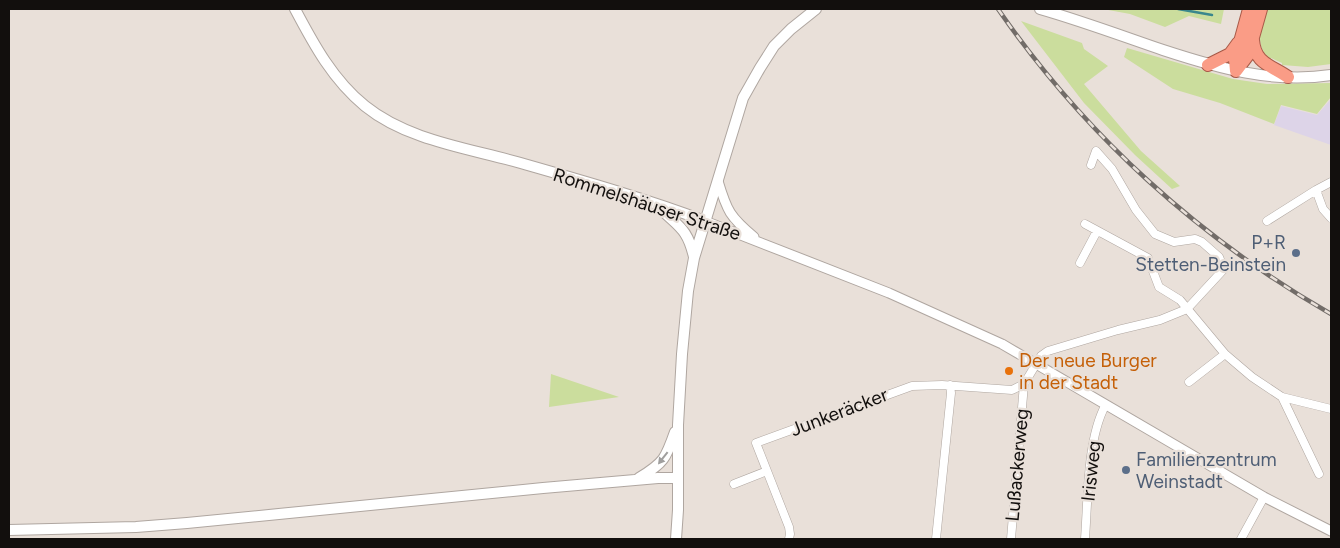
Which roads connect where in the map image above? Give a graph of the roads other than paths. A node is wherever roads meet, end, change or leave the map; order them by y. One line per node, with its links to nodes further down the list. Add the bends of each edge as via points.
1 (295, 9): 16 (main road, Rommelshäuser Straße, via 334,74 366,108 389,122 433,139)
2 (816, 9): 13 (main road, via 774,46 760,68 743,98)
3 (1040, 9): 8 (main road)
4 (1249, 9): 7 (highway)
5 (1261, 9): 6 (highway)
6 (1253, 36): 9 (highway, via 1248,55); 11 (highway, via 1254,50 1264,64)
7 (1240, 39): 8 (highway, via 1230,54); 9 (highway)
8 (1208, 64): 9 (main road)
9 (1236, 71): 11 (main road)
10 (1331, 75): 11 (main road)
11 (1288, 77)
12 (1091, 165): 25 (street, via 1096,151 1112,169 1136,210 1155,234 1174,242 1195,239 1219,257 1224,269)
13 (718, 181): 18 (main road); 22 (street, via 731,215)
14 (1331, 182): 15 (street)
15 (1316, 190): 17 (street, via 1323,209); 19 (street)
16 (657, 205): 18 (main road, Rommelshäuser Straße); 23 (main road, via 682,228)
17 (1331, 218)
18 (705, 221): 22 (street, Rommelshäuser Straße); 23 (main road)
19 (1267, 221)
20 (1085, 224): 21 (street)
21 (1098, 230): 24 (street); 25 (street, via 1148,258 1158,287 1180,300)
22 (762, 244): 27 (street, Rommelshäuser Straße, via 936,313)
23 (694, 258): 34 (main road, via 688,291)
24 (1080, 263)
25 (1187, 309): 26 (street); 27 (street, via 1160,320 1048,351)
26 (1225, 354): 28 (street); 31 (street)
27 (1036, 364): 29 (street, Lußackerweg); 32 (street, Rommelshäuser Straße)
28 (1189, 382)
29 (1024, 384): 30 (street, Junkeräcker, via 1012,390); 46 (street, Lußackerweg)
30 (950, 385): 35 (street, Junkeräcker, via 906,387 756,443); 45 (street)
31 (1282, 397): 33 (street); 36 (street)
32 (1105, 406): 40 (street, Rommelshäuser Straße); 47 (street, Irisweg, via 1094,440)
33 (1331, 409)
34 (678, 425): 37 (main road); 38 (main road, one-way to 38, via 666,456)
35 (767, 471): 39 (street); 44 (street, Junkeräcker, via 789,527)
36 (1319, 474)
37 (678, 478): 38 (main road); 43 (main road)
38 (634, 481): 41 (main road, via 136,527)
39 (734, 484)
40 (1264, 497): 42 (street, Rommelshäuser Straße); 48 (street)
41 (9, 530)
42 (1331, 531)
43 (676, 539)
44 (789, 539)
45 (936, 539)
46 (1011, 539)
47 (1084, 539)
48 (1241, 539)

